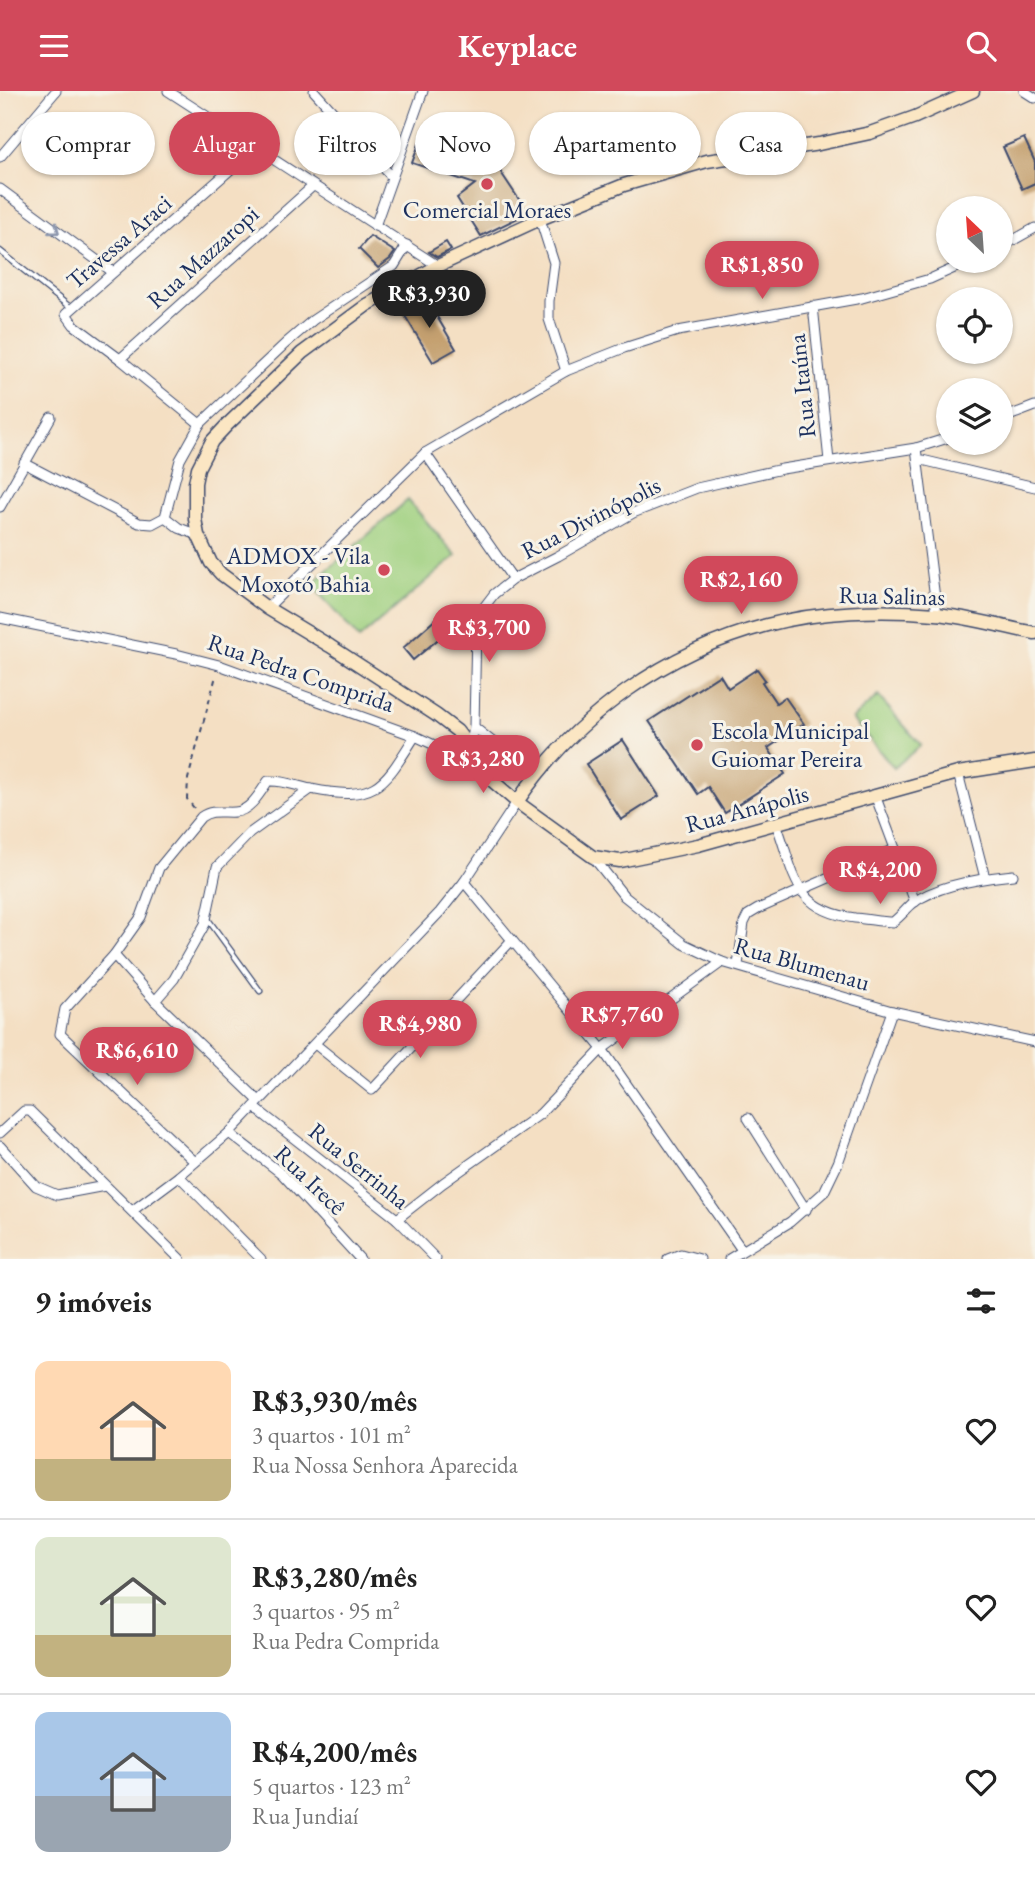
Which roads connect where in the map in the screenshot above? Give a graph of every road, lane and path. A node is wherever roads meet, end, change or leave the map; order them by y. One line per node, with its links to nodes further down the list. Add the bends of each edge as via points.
1 (56, 91): 9 (street)
2 (168, 91): 8 (street)
3 (314, 91): 12 (street)
4 (424, 91): 12 (street)
5 (973, 91): 15 (street, via 870,133 672,170)
6 (1024, 91): 7 (street)
7 (1035, 98)
8 (200, 112)
9 (0, 157)
10 (280, 164): 13 (street)
11 (224, 175): 22 (street, Travessa Araci)
12 (391, 176): 16 (street)
13 (313, 185): 16 (street); 26 (street, Rua Mazzaropi)
14 (0, 189): 22 (street, one-way to 22)
15 (540, 219): 21 (street); 27 (street, via 554,263 549,320)
16 (375, 226): 19 (street)
17 (1035, 228): 18 (street)
18 (1013, 240)
19 (407, 245): 21 (street); 31 (street, via 394,266 313,320)
20 (0, 251): 25 (lane)
21 (438, 266): 42 (street, via 367,305 302,353 212,441 195,483)
22 (113, 272): 25 (street, Travessa Araci)
23 (943, 273): 24 (street, via 862,298)
24 (813, 306): 27 (street, via 678,331); 36 (street, Rua Itaúna)
25 (72, 309): 26 (street, via 66,314 68,319)
26 (120, 359): 31 (street)
27 (566, 371): 34 (street)
28 (1035, 406): 29 (street)
29 (1013, 414)
30 (51, 417): 37 (street)
31 (200, 424): 41 (street, via 180,460)
32 (936, 442): 33 (street, Rua Divinópolis)
33 (916, 448): 35 (street); 36 (street, Rua Divinópolis)
34 (425, 453): 43 (street); 44 (street)
35 (918, 459): 38 (street); 45 (street)
36 (829, 461): 43 (street, Rua Divinópolis, via 696,488 633,513)
37 (24, 463): 39 (street); 41 (street, via 139,523 152,524)
38 (1035, 487)
39 (4, 490): 40 (street)
40 (0, 507)
41 (165, 517): 42 (street)
42 (198, 535): 44 (street, via 221,574)
43 (513, 579): 49 (street, Rua Divinópolis, via 481,611 476,628)
44 (267, 608): 51 (street, via 436,715)
45 (937, 614): 47 (street, Rua Salinas); 55 (street, Rua Salinas, via 823,615 769,624 733,636 630,687 583,726)
46 (0, 618): 48 (street, Rua Pedra Comprida)
47 (1035, 633)
48 (219, 665): 50 (street, Rua Pedra Comprida); 59 (path, via 188,779 187,799)
49 (474, 727): 51 (street, Rua Divinópolis); 55 (street)
50 (415, 736): 53 (street, Rua Pedra Comprida); 56 (street, via 392,773 373,790)
51 (470, 748): 53 (street)
52 (1035, 761): 54 (street, Rua Anápolis)
53 (474, 762): 58 (street, Rua Pedra Comprida)
54 (958, 773): 57 (street, Rua Anápolis); 64 (street)
55 (535, 776): 58 (street, Rua Salinas)
56 (311, 789): 59 (street, via 283,780 268,781 256,800 238,812 208,811); 68 (street, via 250,833 217,867)
57 (875, 795): 60 (street, Rua Anápolis); 61 (street)
58 (517, 802): 62 (street, Rua Pedra Comprida); 65 (street)
59 (201, 817): 70 (street, via 159,868 141,917)
60 (776, 823): 62 (street, Rua Anápolis, via 620,861); 66 (street)
61 (895, 849): 66 (street); 67 (street)
62 (593, 857): 71 (street, Rua Blumenau, via 624,896 684,944)
63 (1013, 875): 64 (street)
64 (985, 878): 67 (street)
65 (464, 882): 69 (street); 77 (street)
66 (801, 891): 67 (street, via 833,915 889,922); 72 (street, via 748,915)
67 (915, 902)
68 (206, 917): 73 (lane); 74 (street, via 174,979)
69 (512, 940): 77 (street, via 372,1090); 78 (street)
70 (114, 955): 74 (street, Rua Serrinha); 84 (street, via 65,1009 60,1034)
71 (722, 961): 72 (street, Rua Blumenau); 78 (street)
72 (738, 965): 75 (street, Rua Blumenau)
73 (260, 991)
74 (155, 1001): 79 (street, Rua Serrinha)
75 (892, 1010): 76 (street, Rua Blumenau); 87 (street, via 838,1163 824,1192)
76 (1035, 1042)
77 (315, 1044): 79 (street)
78 (602, 1049): 89 (street, via 540,1114); 90 (street)
79 (257, 1104): 82 (street); 89 (street, Rua Serrinha)
80 (748, 1118): 87 (street)
81 (0, 1133): 86 (street, via 24,1111 30,1111)
82 (229, 1133): 84 (street); 93 (street, Rua Irecê, via 282,1174)
83 (0, 1146): 86 (street, via 36,1186 57,1195)
84 (195, 1162): 85 (street)
85 (179, 1176): 88 (street); 92 (street)
86 (105, 1186): 88 (street)
87 (806, 1210): 90 (street)
88 (132, 1211): 91 (street)
89 (397, 1219): 94 (street, Rua Serrinha)
90 (742, 1250): 97 (street)
91 (180, 1259)
92 (261, 1259)
93 (360, 1259)
94 (436, 1259)
95 (668, 1259): 96 (street, via 681,1254)
96 (700, 1259)
97 (729, 1259)

